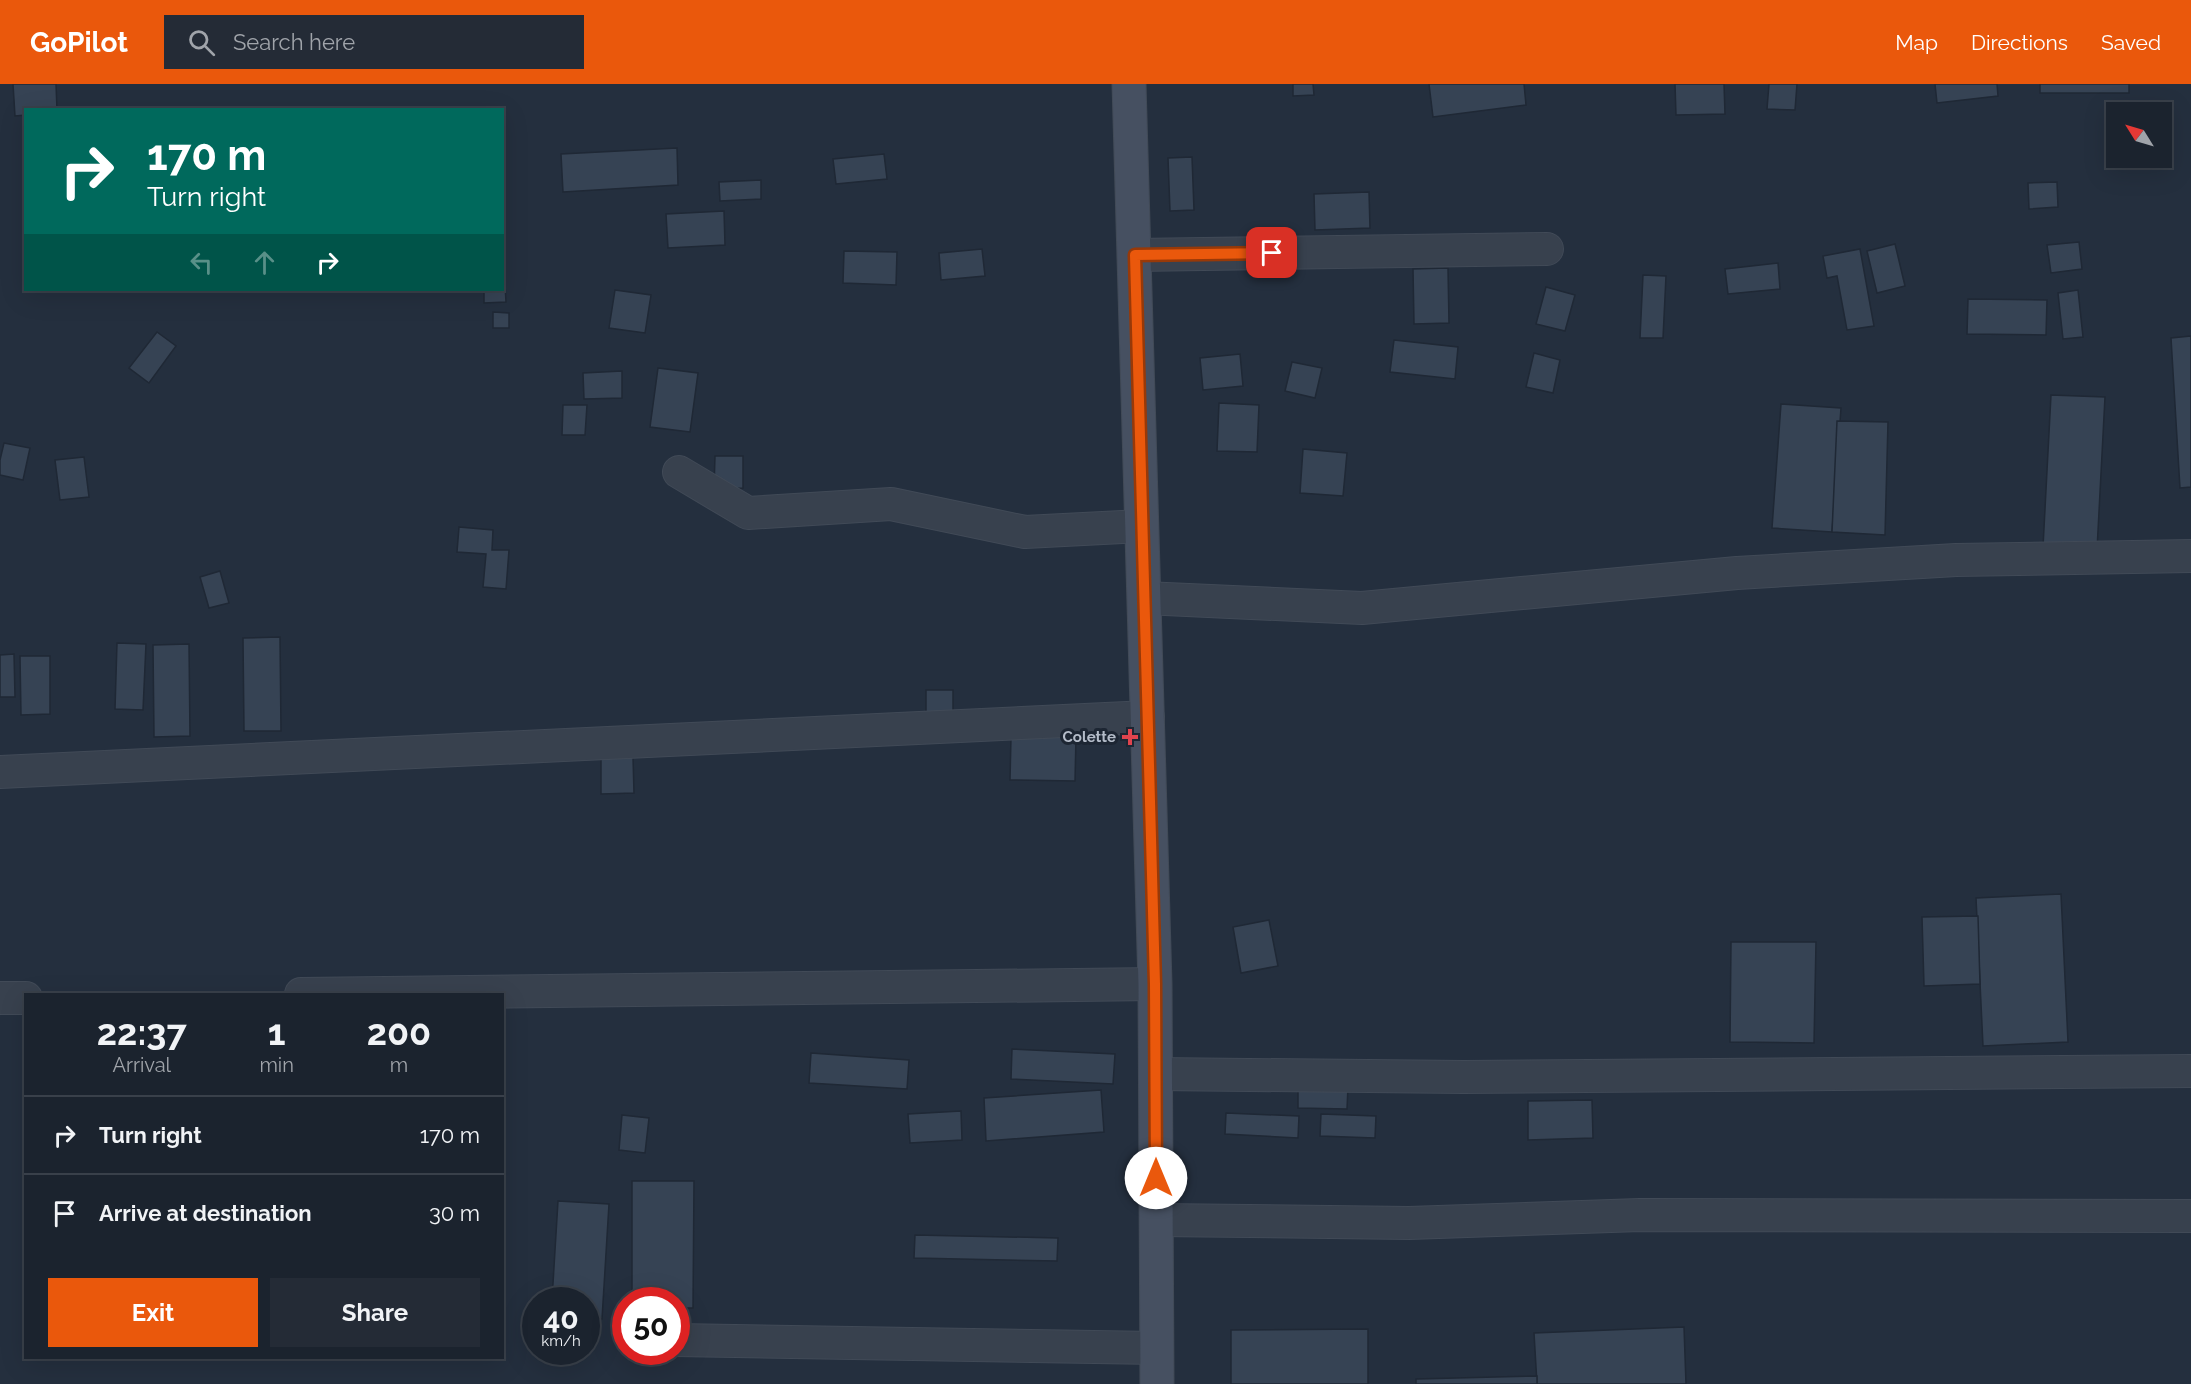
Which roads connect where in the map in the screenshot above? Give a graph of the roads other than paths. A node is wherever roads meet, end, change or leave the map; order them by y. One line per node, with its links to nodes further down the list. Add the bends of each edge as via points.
1 (1129, 84): 3 (main road)
2 (1547, 249): 3 (street)
3 (1135, 255): 5 (main road)
4 (679, 472): 5 (street, via 748,513 891,504 1026,532)
5 (1142, 526): 7 (main road)
6 (2191, 556): 7 (street, via 1956,560 1749,572 1362,608)
7 (1144, 598): 8 (main road)
8 (1148, 717): 9 (street); 10 (main road)
9 (0, 772)
10 (1155, 984): 11 (street); 15 (main road)
11 (386, 993)
12 (0, 998): 13 (street)
13 (24, 998)
14 (2191, 1071): 15 (street, via 1476,1077)
15 (1156, 1074): 17 (main road)
16 (2191, 1216): 17 (street, via 1640,1215 1409,1223)
17 (1157, 1220): 19 (main road)
18 (690, 1340): 19 (street)
19 (1157, 1348): 20 (main road)
20 (1157, 1384)

